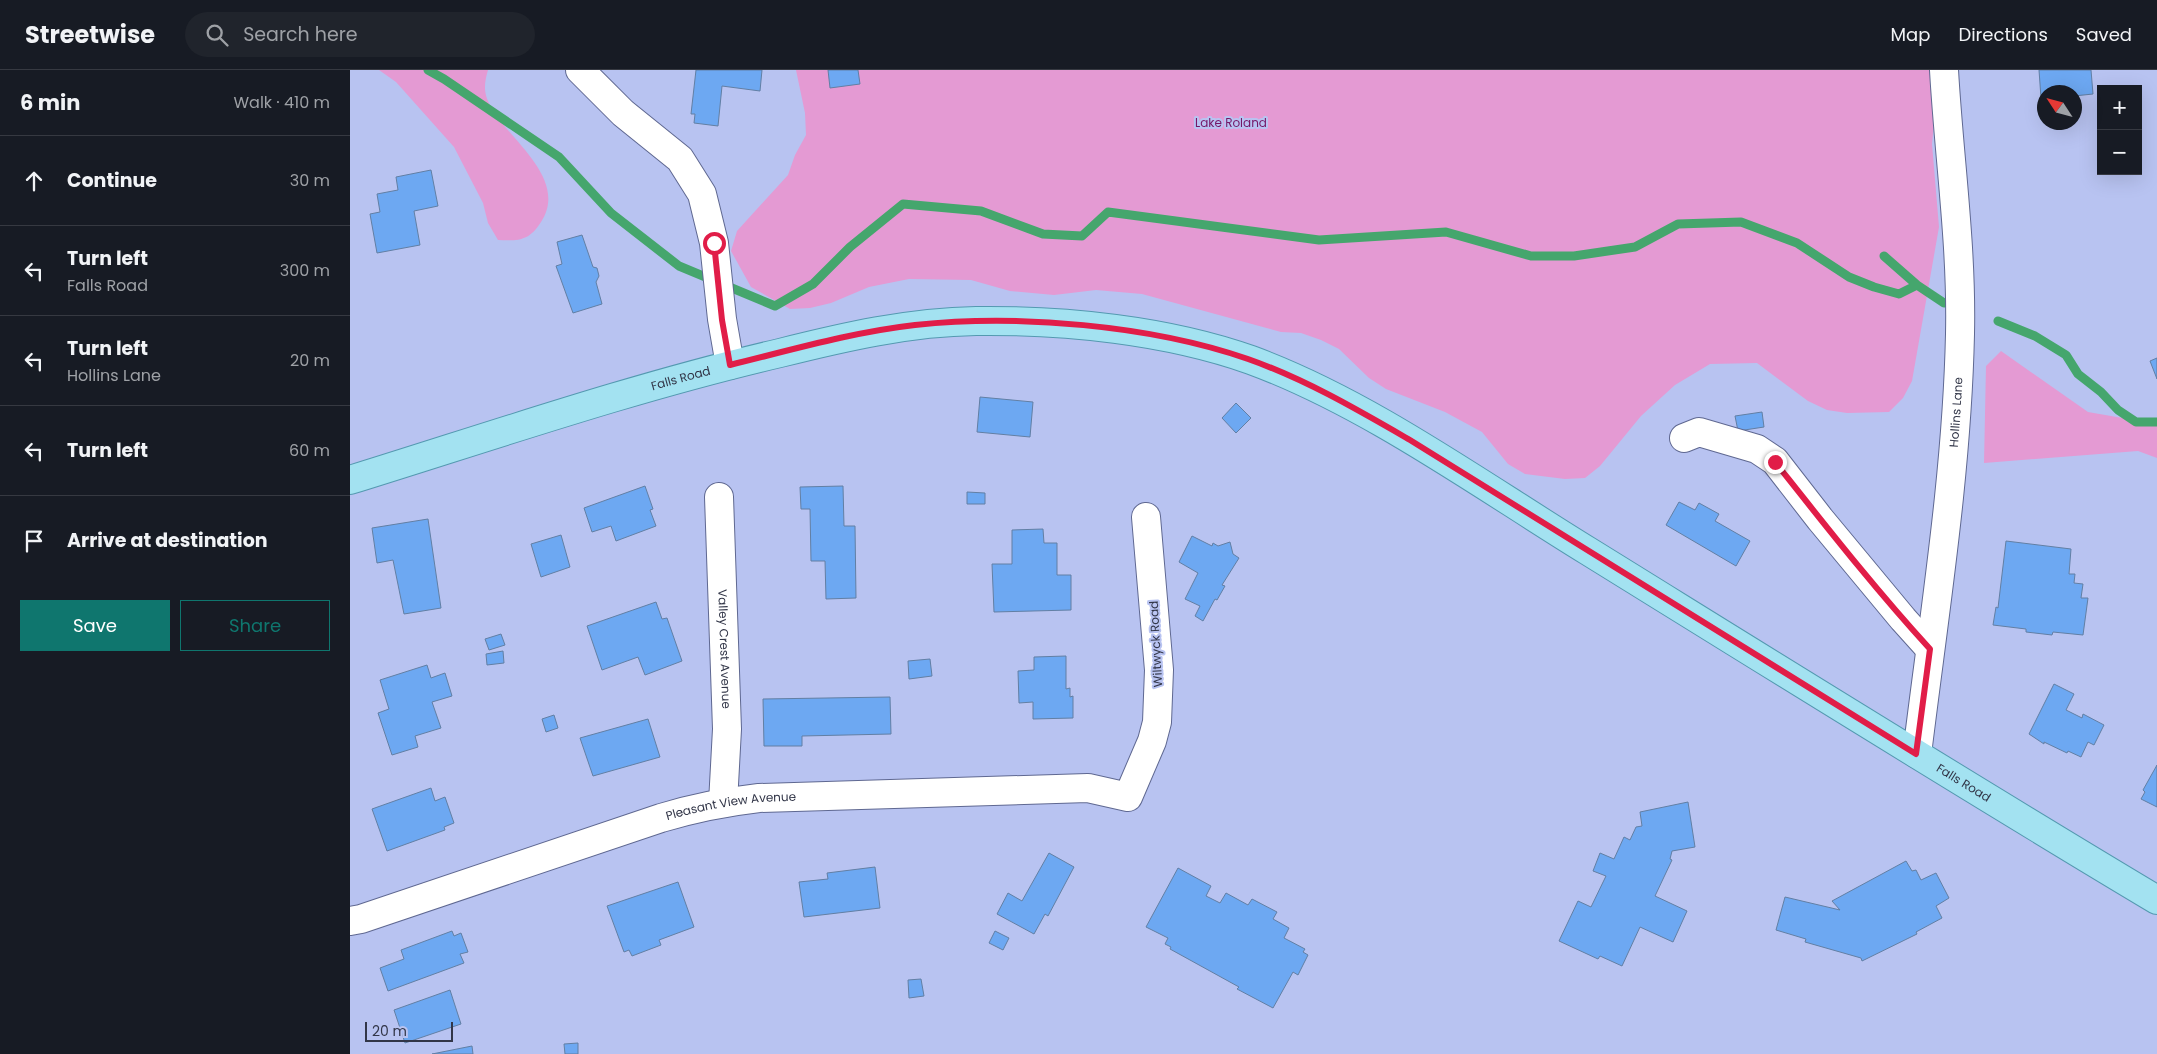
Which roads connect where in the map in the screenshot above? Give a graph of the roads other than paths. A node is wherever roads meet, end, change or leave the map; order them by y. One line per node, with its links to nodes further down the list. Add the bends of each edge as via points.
1 (580, 70): 3 (street, via 623,113 680,159 702,194 714,243)
2 (1944, 70): 8 (street, Hollins Lane, via 1956,209 1960,331 1948,498)
3 (730, 365): 5 (main road, Falls Road); 9 (main road, Falls Road, via 857,334 972,321 1088,326 1192,343 1248,359 1318,390 1410,440)
4 (1684, 438): 8 (street, via 1699,432 1757,449 1775,462)
5 (350, 480)
6 (719, 497): 11 (street, Valley Crest Avenue, via 726,729)
7 (1146, 517): 10 (street, Wiltwyck Road, via 1159,670 1157,722)
8 (1930, 649): 9 (street, Hollins Lane)
9 (1916, 754): 12 (main road, Falls Road)
10 (1128, 796): 11 (street, Pleasant View Avenue, via 1088,788 758,798)
11 (723, 802): 13 (street, Pleasant View Avenue, via 661,818)
12 (2157, 900)
13 (350, 921)

